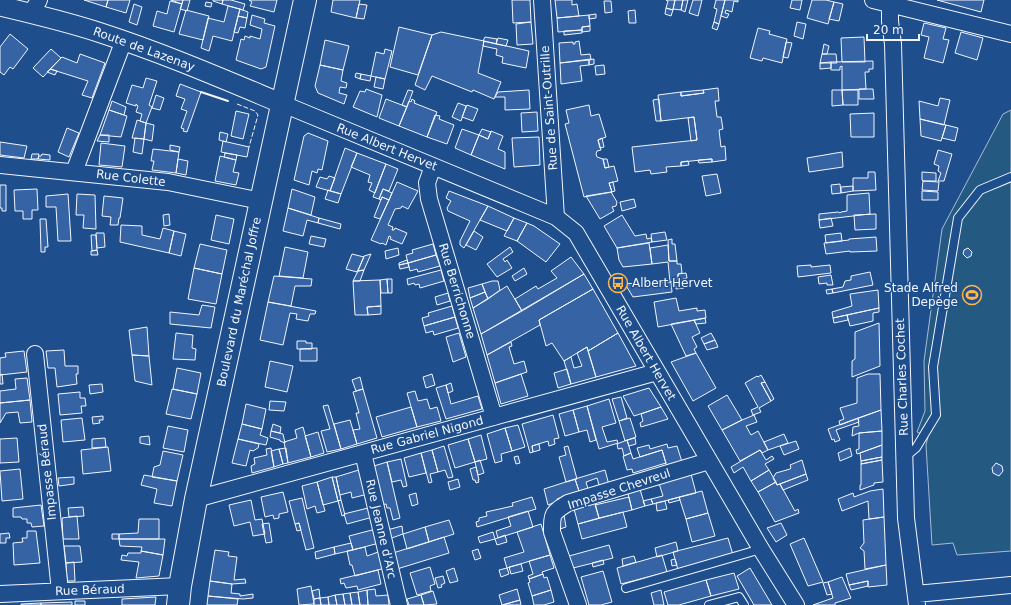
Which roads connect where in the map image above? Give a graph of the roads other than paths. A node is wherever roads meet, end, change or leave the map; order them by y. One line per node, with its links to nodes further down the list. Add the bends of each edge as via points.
1 (305, 0): 9 (main road, Boulevard du Maréchal Joffre)
2 (542, 0): 15 (street, Rue de Saint-Outrille)
3 (873, 0): 4 (street)
4 (890, 4): 7 (street); 20 (street, Rue Charles Cochet)
5 (0, 6): 6 (street, Route de Lazenay)
6 (35, 7): 8 (street, Route de Lazenay)
7 (1011, 34)
8 (124, 40): 9 (street, Route de Lazenay); 12 (street)
9 (283, 104): 11 (street, Rue Albert Hervet); 14 (main road, Boulevard du Maréchal Joffre)
10 (0, 165): 12 (street, Rue Colette)
11 (433, 166): 15 (street, Rue Albert Hervet); 18 (street, Rue Berrichonne, via 427,184 429,198)
12 (74, 172): 14 (street, Rue Colette, via 168,182)
13 (1011, 177): 20 (lane, via 980,190 958,218 934,367 936,415 916,448)
14 (261, 201): 22 (main road, Boulevard du Maréchal Joffre)
15 (556, 216): 17 (street, Rue Albert Hervet, via 576,233)
16 (35, 354): 26 (street, Impasse Béraud)
17 (657, 372): 18 (street, Rue Gabriel Nigond); 21 (street, Rue Albert Hervet)
18 (494, 417): 19 (street, Rue Gabriel Nigond)
19 (363, 453): 22 (street, Rue Gabriel Nigond); 30 (street, Rue Jeanne d'Arc)
20 (905, 457): 29 (street, Rue Charles Cochet, via 906,518)
21 (710, 461): 23 (street, Rue Albert Hervet); 31 (street, Impasse Chevreul, via 568,503 555,511 552,532)
22 (196, 499): 28 (main road, Boulevard du Maréchal Joffre)
23 (762, 549): 25 (lane); 34 (street, Rue Albert Hervet)
24 (1011, 585): 29 (street)
25 (626, 588)
26 (60, 591): 27 (street, Rue Béraud); 28 (street, Rue Béraud)
27 (0, 594)
28 (179, 596)
29 (916, 600)
30 (399, 605)
31 (578, 605)
32 (709, 605): 33 (lane, via 739,597)
33 (744, 605)
34 (796, 605)

